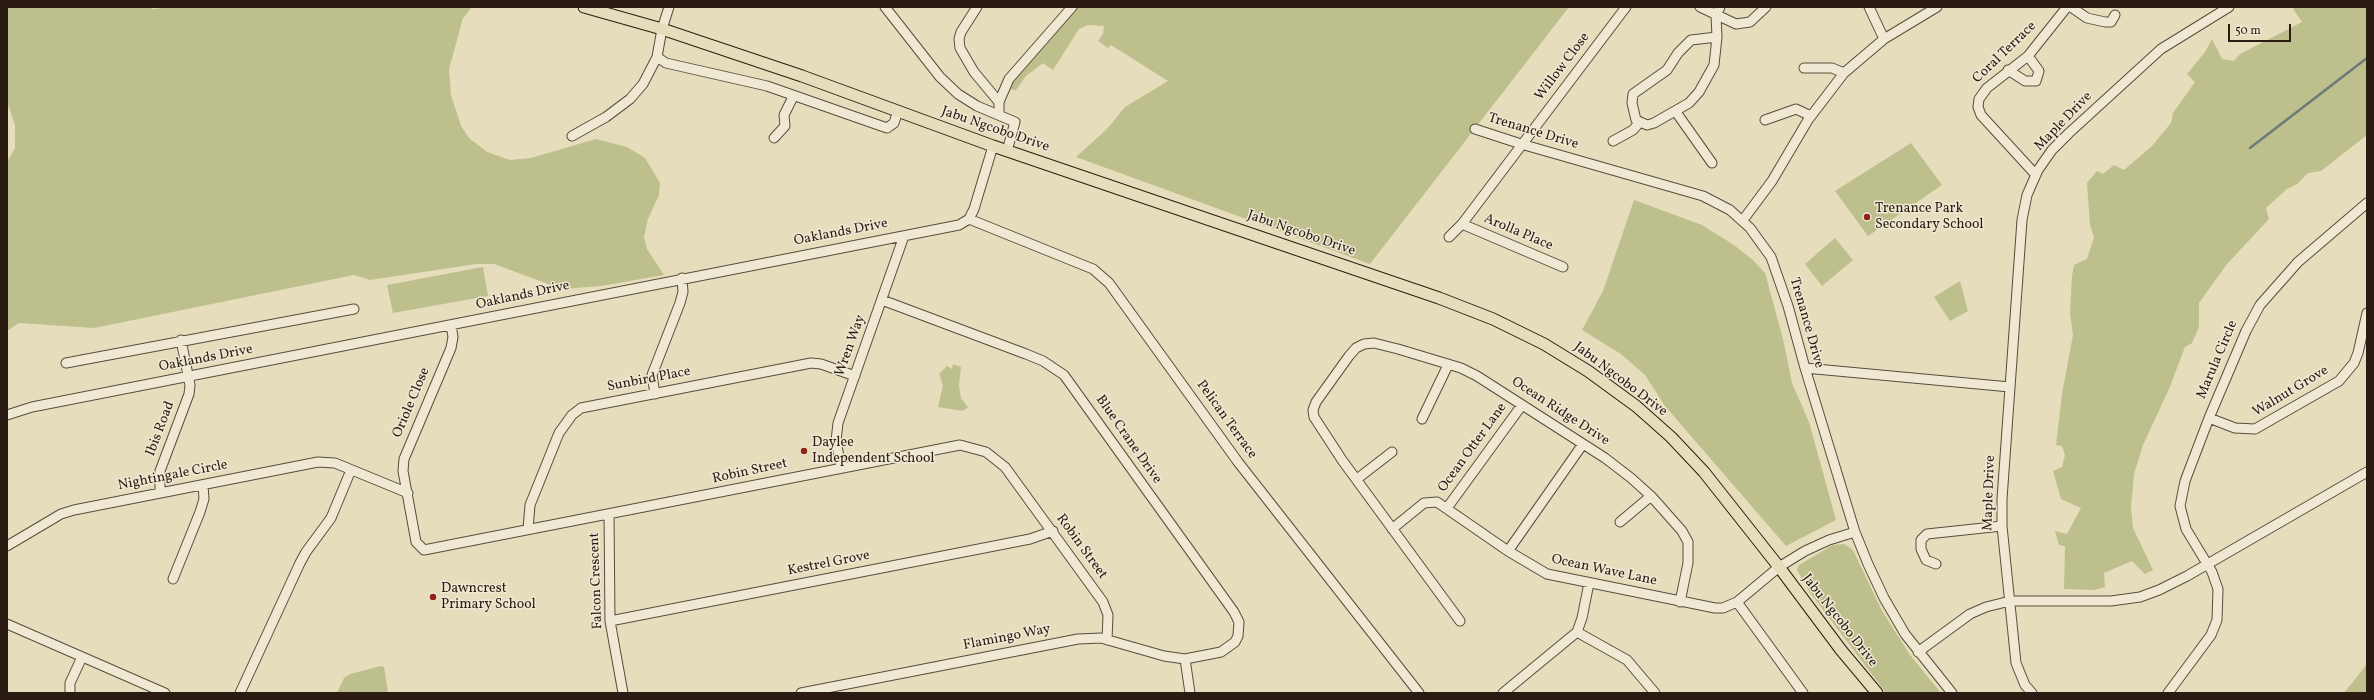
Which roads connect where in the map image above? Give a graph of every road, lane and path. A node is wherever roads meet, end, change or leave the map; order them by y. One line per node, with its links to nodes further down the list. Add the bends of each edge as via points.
1 (584, 7): 17 (main road, Jabu Ngcobo Drive)
2 (669, 7): 17 (street)
3 (885, 7): 29 (street, via 950,87 977,106)
4 (977, 7): 26 (street, via 961,32 960,48 974,72)
5 (1072, 7): 26 (street, via 1009,79)
6 (1626, 7): 37 (street, Willow Close)
7 (1700, 7): 15 (street)
8 (1766, 7): 15 (street, via 1750,22 1736,24)
9 (1869, 7): 19 (street)
10 (1937, 7): 19 (street)
11 (2068, 7): 20 (street, Coral Terrace)
12 (2071, 7): 16 (street, via 2087,18 2105,22 2112,22)
13 (2229, 7): 14 (street, Maple Drive)
14 (2219, 9): 41 (street, Maple Drive, via 2161,49 2052,150)
15 (1718, 11): 18 (street)
16 (2115, 15)
17 (662, 29): 21 (street); 27 (main road, Jabu Ngcobo Drive)
18 (1717, 37): 28 (street, via 1714,65 1708,80 1689,103); 32 (street, via 1692,40 1678,53 1667,70 1633,94 1632,103)
19 (1884, 39): 24 (street)
20 (2028, 56): 23 (street, Coral Terrace); 23 (street, via 2039,71 2036,81 2025,81)
21 (657, 57): 25 (street, via 666,63 767,86); 34 (street, via 649,76 630,99 606,117)
22 (1804, 68): 24 (street, via 1832,68)
23 (2008, 70): 41 (street, Coral Terrace, via 1987,88 1979,99 1978,107 1987,122)
24 (1844, 73): 30 (street)
25 (793, 97): 27 (street, via 887,128 894,123); 35 (street, via 785,109 785,126)
26 (999, 102): 29 (street)
27 (898, 111): 38 (main road, Jabu Ngcobo Drive)
28 (1676, 112): 32 (street, via 1647,125); 40 (street)
29 (999, 114): 39 (street, via 1015,122)
30 (1811, 116): 31 (street, via 1796,109); 44 (street, via 1772,181)
31 (1765, 120)
32 (1639, 123): 36 (street, via 1633,130)
33 (1475, 129): 37 (street, Trenance Drive)
34 (572, 136)
35 (774, 138)
36 (1613, 141)
37 (1521, 144): 44 (street, Trenance Drive, via 1703,196); 45 (street, Arolla Place)
38 (994, 146): 39 (main road, Jabu Ngcobo Drive); 43 (street)
39 (1007, 151): 88 (main road, Jabu Ngcobo Drive, via 1440,298 1493,319 1544,344 1588,371 1636,406 1671,437 1704,472)
40 (1712, 164)
41 (2036, 175): 60 (street, Maple Drive, via 2027,195 2022,220)
42 (2367, 203): 64 (street, Marula Circle, via 2298,262 2260,305 2246,330)
43 (969, 219): 46 (street, Oaklands Drive, via 959,225); 108 (street, Pelican Terrace, via 1093,269 1109,283 1238,462)
44 (1743, 220): 57 (street, Trenance Drive, via 1771,257)
45 (1462, 224): 47 (street, Arolla Place); 48 (street, Arolla Place)
46 (904, 236): 49 (street, Oaklands Drive); 50 (street, Wren Way)
47 (1449, 238)
48 (1563, 267)
49 (682, 278): 53 (street, Oaklands Drive); 61 (street, via 683,292 680,304 652,375)
50 (882, 300): 58 (street, Wren Way); 101 (street, Blue Crane Drive, via 1043,361 1070,382 1236,616 1238,636 1228,647 1210,655)
51 (354, 309): 54 (street)
52 (2367, 313): 64 (street, Walnut Grove, via 2354,363 2339,381 2255,429 2235,428)
53 (451, 325): 59 (street, Oaklands Drive); 74 (street, Oriole Close, via 453,337 450,348 404,459 403,471)
54 (181, 340): 55 (street); 59 (street, Ibis Road)
55 (66, 363)
56 (1448, 365): 62 (street, Ocean Ridge Drive, via 1477,376); 65 (street); 71 (street, Ocean Ridge Drive, via 1374,343 1356,348 1349,356 1313,410 1319,428)
57 (1805, 368): 60 (street); 83 (street, Trenance Drive)
58 (855, 376): 61 (street, Sunbird Place, via 826,365 811,363); 68 (street, Wren Way, via 836,433)
59 (188, 377): 63 (street, Oaklands Drive, via 32,407); 73 (street, Ibis Road, via 189,394 160,471)
60 (2010, 387): 79 (street, Maple Drive)
61 (656, 394): 80 (street, Sunbird Place, via 591,405 581,408 572,415 559,433 532,499)
62 (1522, 405): 66 (street, Ocean Ridge Drive); 76 (street, Ocean Otter Lane)
63 (7, 415)
64 (2209, 418): 87 (street, Marula Circle, via 2184,481 2180,506 2186,529)
65 (1422, 419)
66 (1583, 444): 75 (street, Ocean Ridge Drive, via 1616,466); 85 (street)
67 (1392, 452): 71 (street)
68 (841, 467): 77 (street, Robin Street); 82 (street, Robin Street, via 945,447 960,445 975,448 996,457)
69 (351, 470): 72 (street, Nightingale Circle, via 335,463 318,462); 74 (street, Nightingale Circle); 104 (street, via 331,518 303,558)
70 (2367, 472): 87 (street)
71 (1357, 479): 81 (street, Ocean Ridge Drive)
72 (203, 485): 73 (street, Nightingale Circle); 89 (street, via 204,499 200,512)
73 (160, 492): 84 (street, Nightingale Circle, via 61,514)
74 (408, 493): 80 (street, Robin Street, via 416,542 419,548 424,550)
75 (1651, 496): 78 (street); 92 (street, Ocean Ridge Drive, via 1682,531 1690,548)
76 (1447, 508): 81 (street, Ocean Wave Lane, via 1437,502 1424,503); 85 (street, Ocean Wave Lane)
77 (609, 514): 80 (street, Robin Street); 94 (street, Falcon Crescent)
78 (1620, 522)
79 (2002, 526): 86 (street, via 1927,534 1921,540 1921,550 1926,560); 91 (street, Maple Drive)
80 (528, 529)
81 (1392, 529): 95 (street, Ocean Ridge Drive)
82 (1053, 532): 94 (street, Kestrel Grove, via 1030,539); 98 (street, Robin Street, via 1106,608)
83 (1855, 532): 88 (street, Ocean Wave Lane, via 1829,540); 99 (street, Trenance Drive, via 1884,598)
84 (7, 546)
85 (1508, 551): 90 (street, Ocean Wave Lane, via 1543,573)
86 (1936, 564)
87 (2208, 565): 91 (street, via 2140,597 2111,601); 115 (street, Marula Circle, via 2218,589 2217,620 2211,635)
88 (1779, 567): 93 (street, Ocean Wave Lane); 112 (main road, Jabu Ngcobo Drive, via 1841,650)
89 (173, 580)
90 (1589, 584): 92 (street, Ocean Wave Lane); 97 (street)
91 (2010, 601): 99 (street, via 1970,614); 114 (street, Maple Drive, via 2016,663 2025,685)
92 (1680, 602): 93 (street, Ocean Wave Lane, via 1723,608)
93 (1737, 602): 111 (street)
94 (610, 621): 105 (street, Falcon Crescent)
95 (1460, 621)
96 (7, 624): 100 (street)
97 (1577, 632): 109 (street); 110 (street, via 1627,660)
98 (1107, 640): 101 (street, Flamingo Way); 106 (street, Flamingo Way, via 1092,638 1061,641)
99 (1918, 652): 113 (street, Trenance Drive)
100 (82, 658): 102 (street, via 70,683); 103 (street)
101 (1184, 659): 107 (street)
102 (70, 693)
103 (165, 693)
104 (240, 693)
105 (623, 693)
106 (801, 693)
107 (1190, 693)
108 (1418, 693)
109 (1503, 693)
110 (1655, 693)
111 (1804, 693)
112 (1877, 693)
113 (1952, 693)
114 (2032, 693)
115 (2168, 693)

